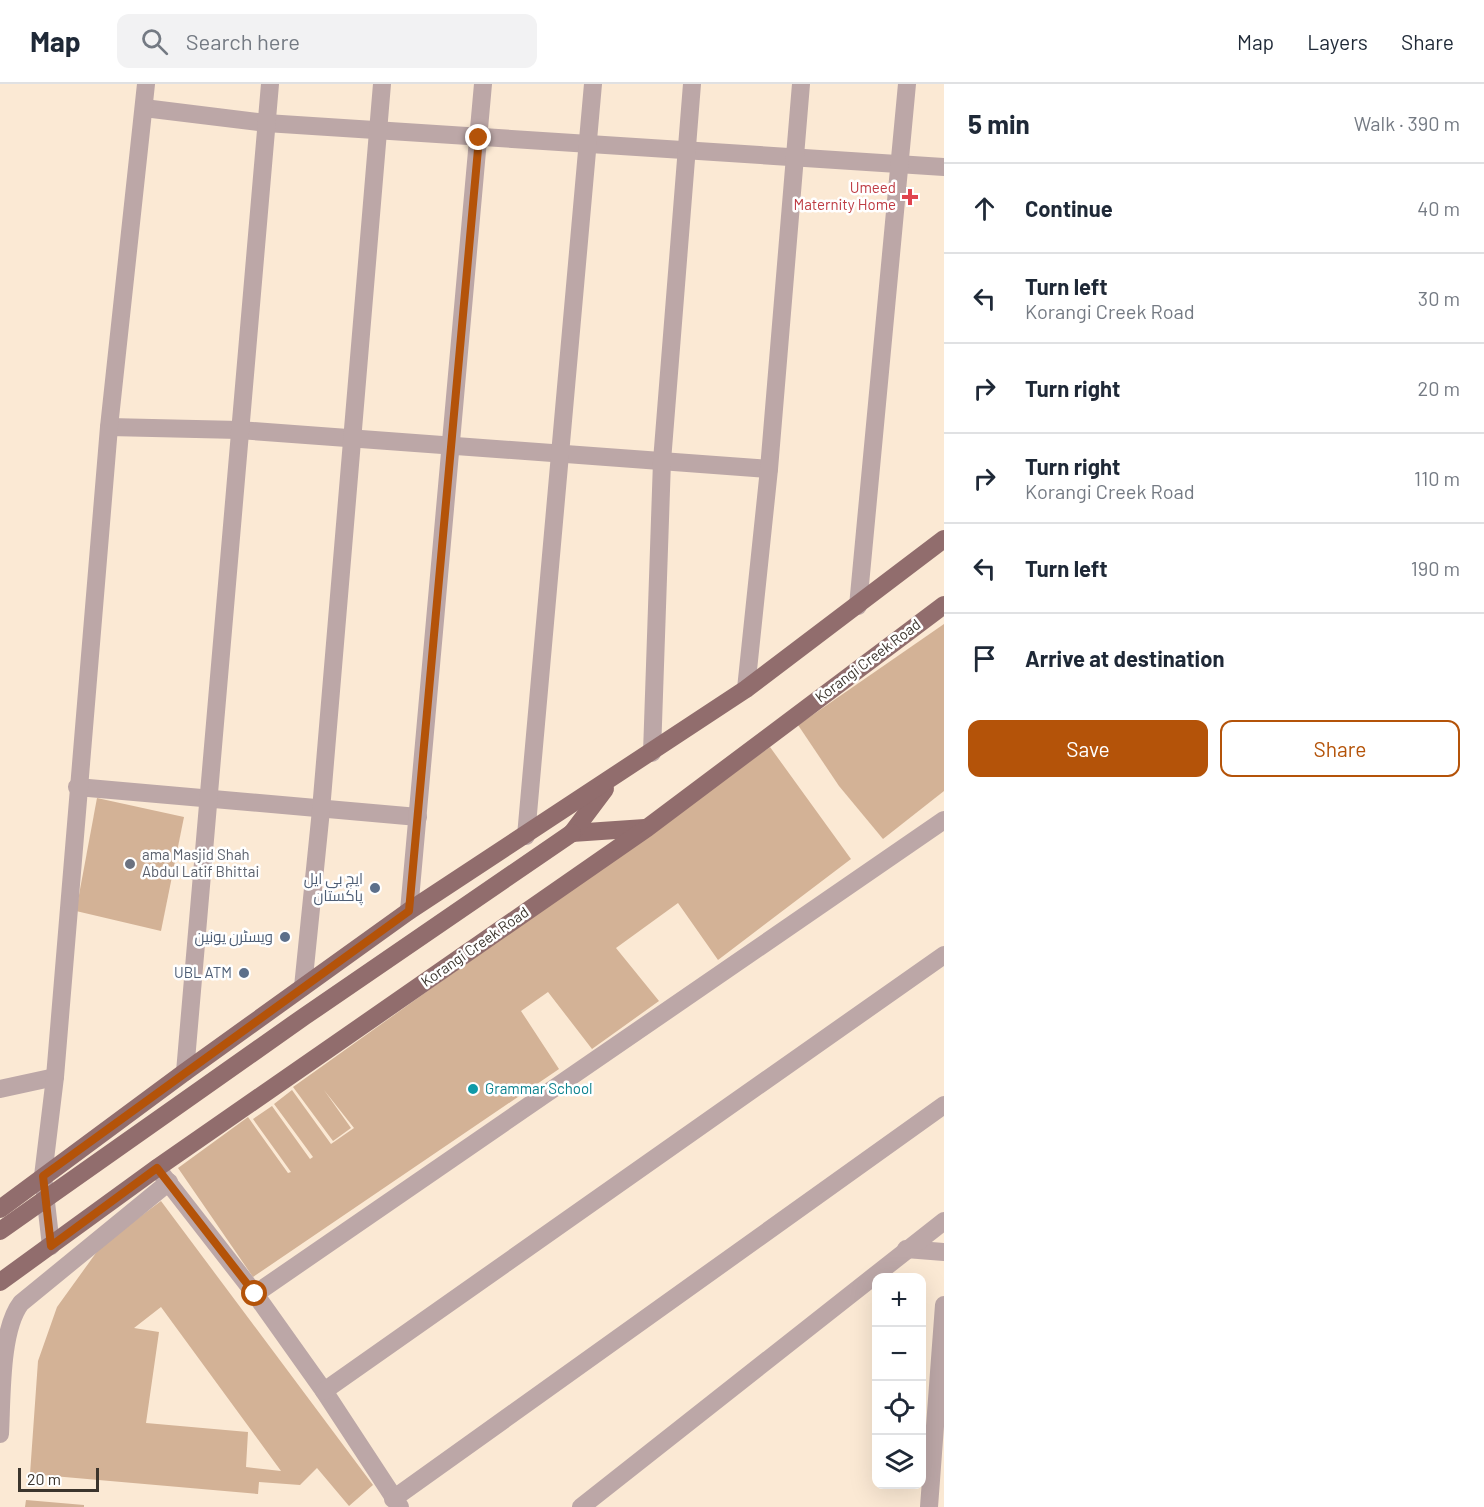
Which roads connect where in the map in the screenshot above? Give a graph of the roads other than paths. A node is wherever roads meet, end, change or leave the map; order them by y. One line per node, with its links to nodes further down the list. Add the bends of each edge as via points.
1 (146, 84): 9 (street)
2 (270, 84): 10 (street)
3 (382, 84): 11 (street)
4 (483, 84): 12 (street)
5 (593, 84): 13 (street)
6 (692, 84): 14 (street)
7 (801, 84): 15 (street)
8 (907, 84): 16 (street)
9 (144, 108): 10 (street); 18 (street)
10 (266, 123): 11 (street); 19 (street)
11 (378, 130): 12 (street); 20 (street)
12 (479, 138): 13 (street); 21 (street)
13 (589, 145): 14 (street); 22 (street)
14 (687, 152): 15 (street); 23 (street)
15 (796, 159): 16 (street); 24 (street)
16 (900, 165): 17 (street); 27 (street)
17 (944, 167)
18 (109, 427): 19 (street); 31 (street)
19 (239, 430): 20 (street); 32 (street)
20 (353, 438): 21 (street); 33 (street)
21 (451, 446): 22 (street); 34 (street)
22 (561, 453): 23 (street); 38 (street)
23 (662, 461): 24 (street); 29 (street)
24 (769, 469): 28 (street)
25 (944, 539): 27 (main road)
26 (944, 605): 36 (main road, Korangi Creek Road)
27 (858, 606): 28 (main road)
28 (746, 689): 29 (main road)
29 (652, 753): 30 (main road)
30 (614, 777): 37 (main road); 38 (main road)
31 (77, 787): 32 (street); 43 (street)
32 (207, 800): 33 (street); 42 (street)
33 (321, 810): 34 (street); 41 (street)
34 (418, 817): 39 (street)
35 (944, 820): 55 (street)
36 (647, 828): 37 (main road); 46 (main road, Korangi Creek Road)
37 (572, 833): 50 (main road, bridge)
38 (526, 836): 39 (main road)
39 (409, 911): 41 (main road)
40 (944, 955): 57 (street)
41 (303, 987): 42 (main road)
42 (185, 1072): 47 (main road)
43 (55, 1077): 44 (street); 47 (street)
44 (0, 1089)
45 (944, 1105): 60 (street)
46 (163, 1175): 51 (main road, Korangi Creek Road); 55 (street); 58 (street, via 12,1313 7,1331)
47 (43, 1176): 48 (main road); 51 (street)
48 (0, 1209)
49 (944, 1221): 52 (street)
50 (0, 1231)
51 (51, 1246): 54 (main road, Korangi Creek Road)
52 (906, 1249): 53 (street); 61 (street)
53 (944, 1252)
54 (0, 1282)
55 (255, 1294): 57 (street)
56 (944, 1305): 59 (street)
57 (324, 1391): 60 (street)
58 (0, 1434)
59 (939, 1442): 62 (street)
60 (396, 1503)
61 (581, 1507)
62 (928, 1507)

